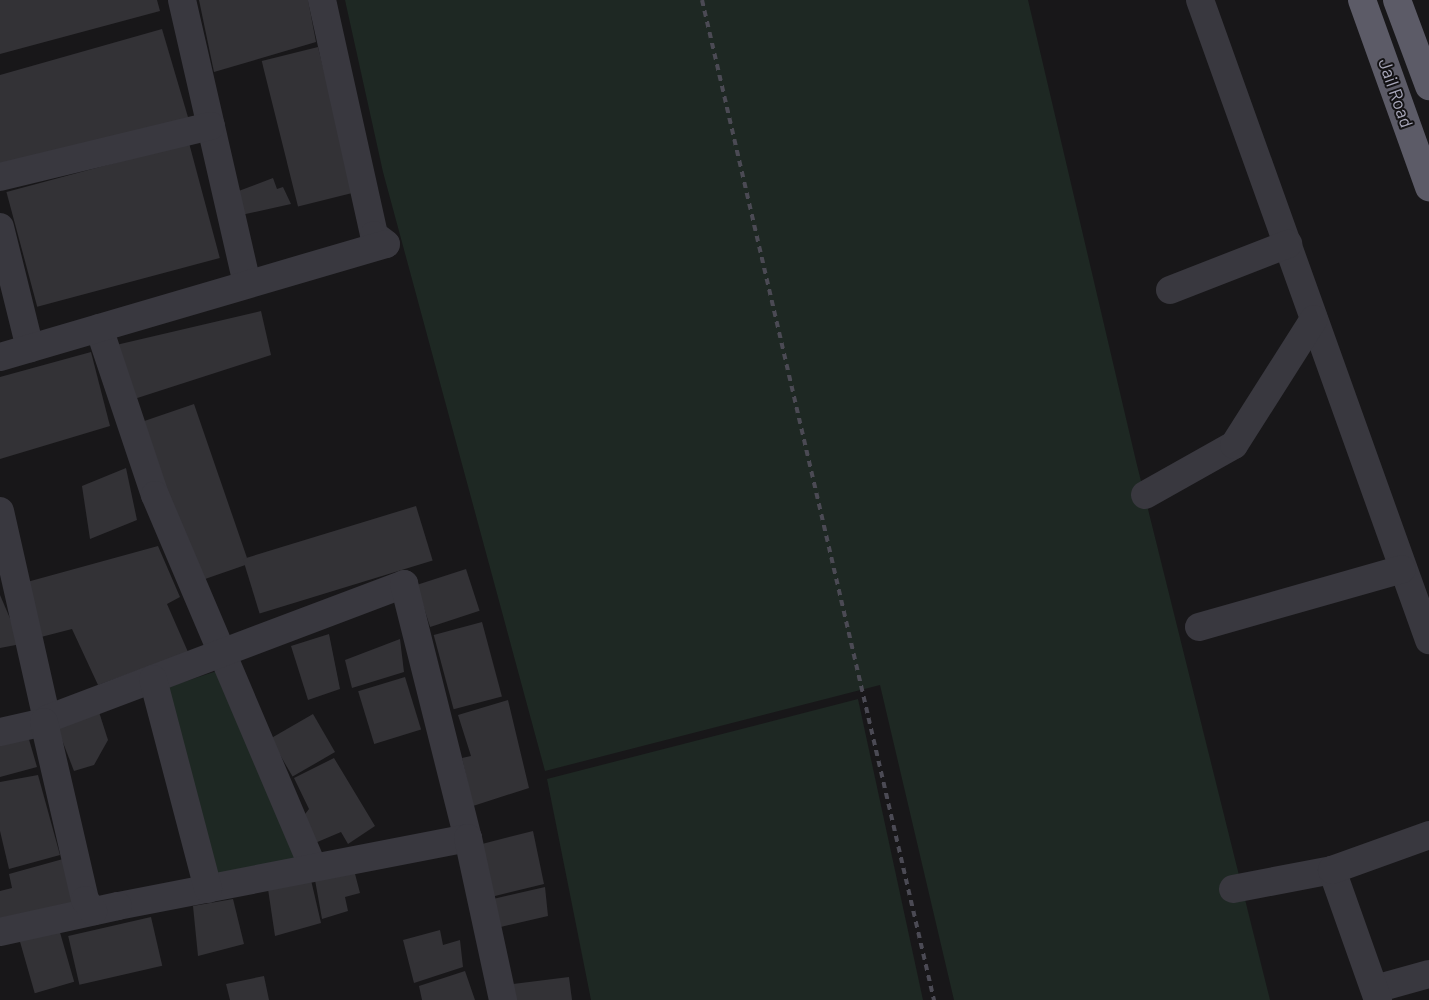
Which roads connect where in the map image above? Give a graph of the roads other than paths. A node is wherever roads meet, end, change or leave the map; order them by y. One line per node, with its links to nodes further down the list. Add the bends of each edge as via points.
1 (182, 0): 7 (street)
2 (322, 0): 12 (street, via 374,235 386,244)
3 (1200, 0): 11 (street)
4 (1362, 0): 9 (highway, Jail Road)
5 (1397, 0): 6 (highway, Jail Road)
6 (1429, 86)
7 (211, 126): 8 (street); 12 (street)
8 (0, 178)
9 (1429, 187)
10 (0, 227): 16 (street)
11 (1288, 244): 13 (street); 14 (street)
12 (247, 284): 15 (street)
13 (1170, 290)
14 (1314, 319): 18 (street, via 1234,445); 20 (street)
15 (100, 328): 16 (street); 24 (street, via 155,495)
16 (30, 348): 17 (street)
17 (0, 357)
18 (1145, 495)
19 (0, 511): 25 (street, via 47,719)
20 (1402, 569): 21 (street); 22 (street)
21 (1421, 596): 23 (street)
22 (1199, 627)
23 (1429, 640)
24 (223, 654): 25 (street); 28 (street, via 404,584); 29 (street)
25 (152, 679): 31 (street)
26 (0, 732): 33 (street, via 44,722 85,900)
27 (1429, 835): 30 (street)
28 (468, 838): 29 (street); 37 (street)
29 (313, 867): 31 (street)
30 (1332, 870): 32 (street); 36 (street)
31 (208, 889): 33 (street)
32 (1233, 889)
33 (93, 911): 34 (street)
34 (0, 932)
35 (1429, 974): 36 (street)
36 (1376, 995)
37 (503, 1000)

